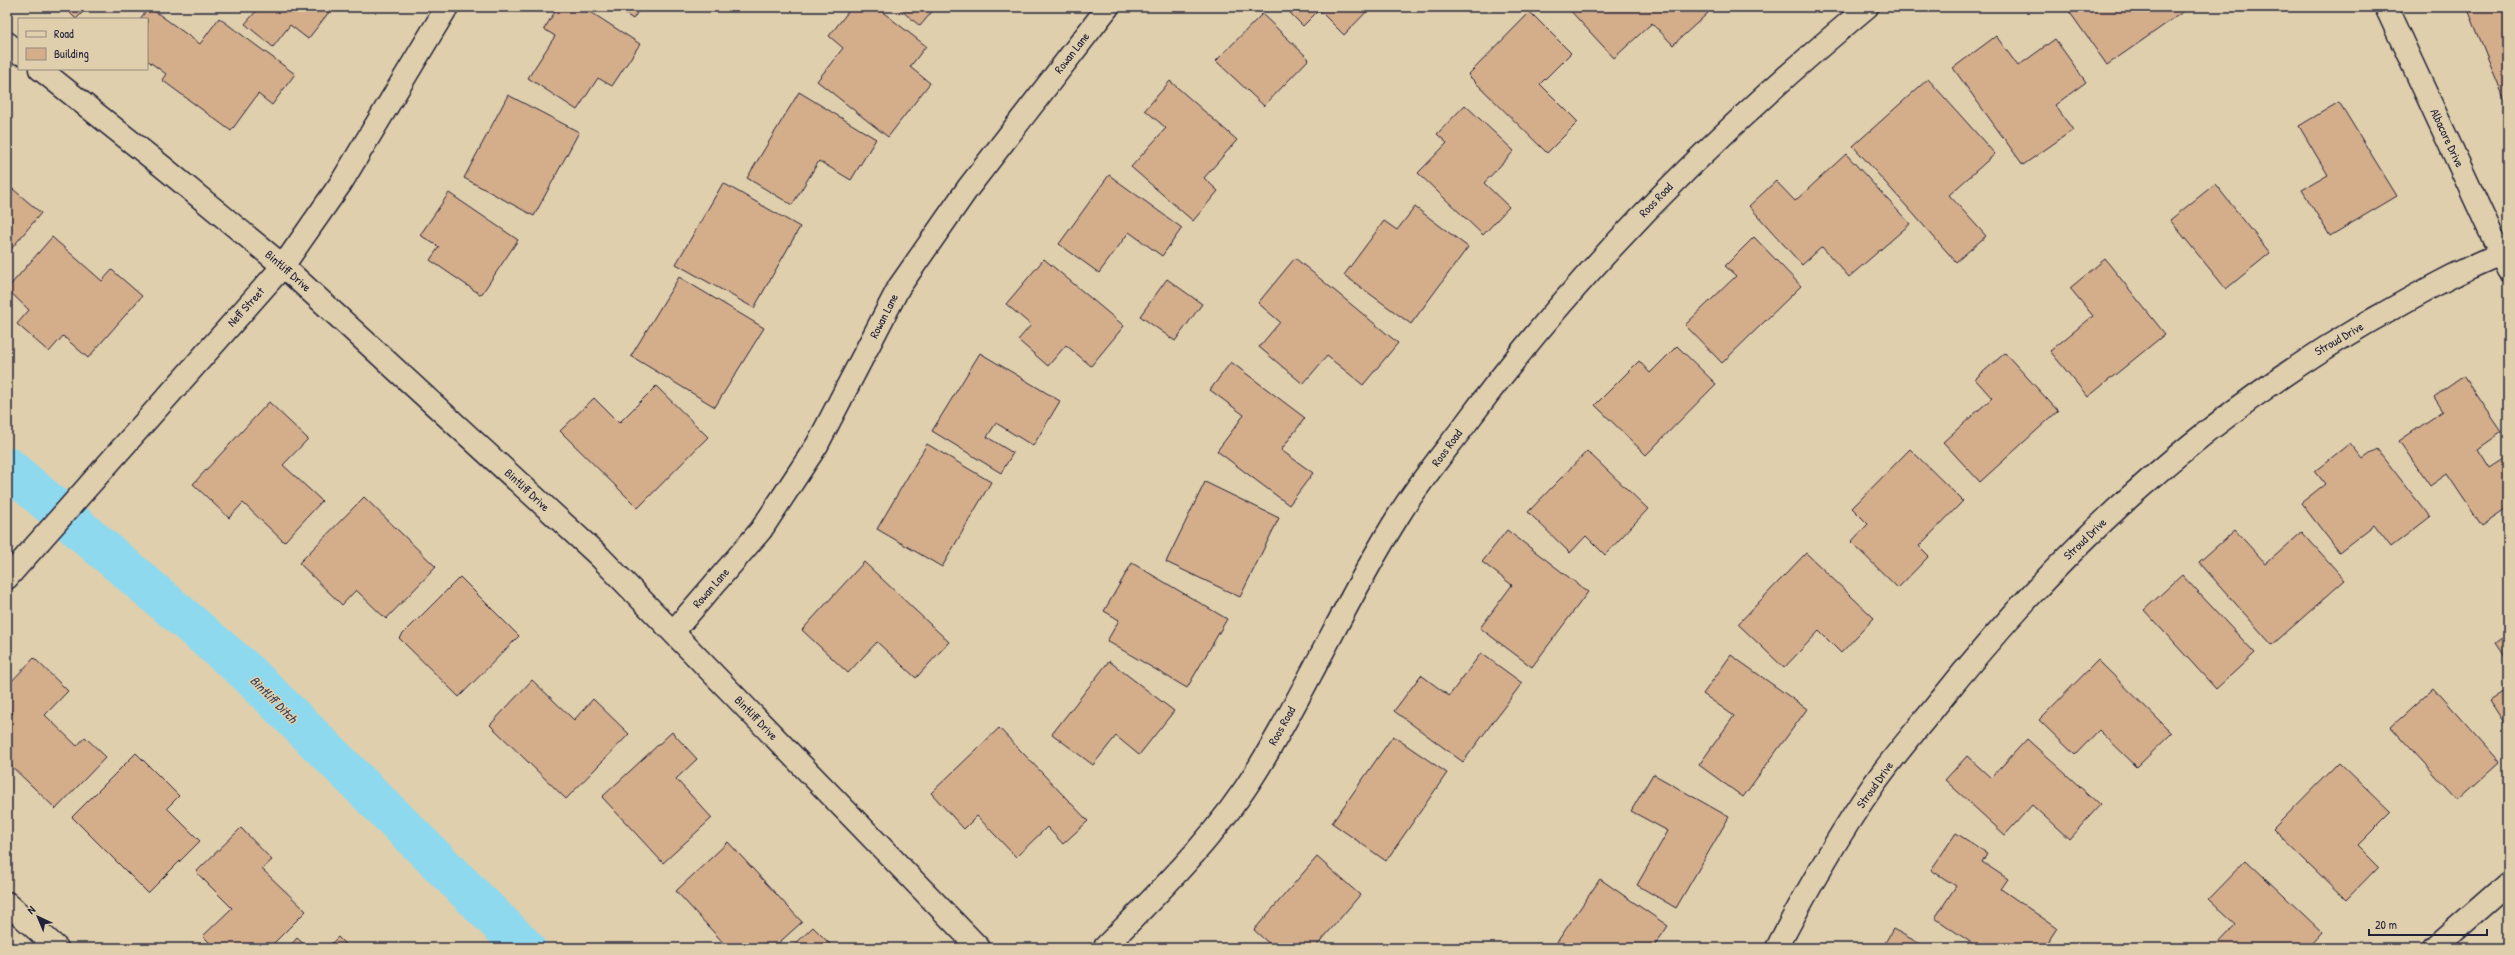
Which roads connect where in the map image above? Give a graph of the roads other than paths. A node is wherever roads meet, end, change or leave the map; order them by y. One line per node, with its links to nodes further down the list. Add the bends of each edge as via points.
1 (447, 7): 9 (street, Neff Street, via 341,183)
2 (1108, 7): 11 (street, Rowan Lane, via 968,188 899,287 817,445 761,530)
3 (1867, 7): 16 (street, Roos Road, via 1786,74 1681,175 1601,256 1503,372 1399,513 1258,769 1197,853)
4 (2386, 7): 8 (street, Albacore Drive)
5 (7, 43): 6 (street)
6 (18, 52)
7 (41, 70): 9 (street, Bintliff Drive)
8 (2506, 258): 17 (street, Stroud Drive, via 2401,303 2310,356 2230,413 2137,488 2050,573 1976,656 1874,783 1809,888)
9 (283, 266): 10 (street, Neff Street); 11 (street, Bintliff Drive, via 599,556)
10 (7, 578)
11 (673, 632): 15 (street, Bintliff Drive)
12 (2508, 883): 18 (street)
13 (7, 903): 14 (street)
14 (57, 948)
15 (979, 948)
16 (1104, 948)
17 (1777, 948)
18 (2434, 948)

